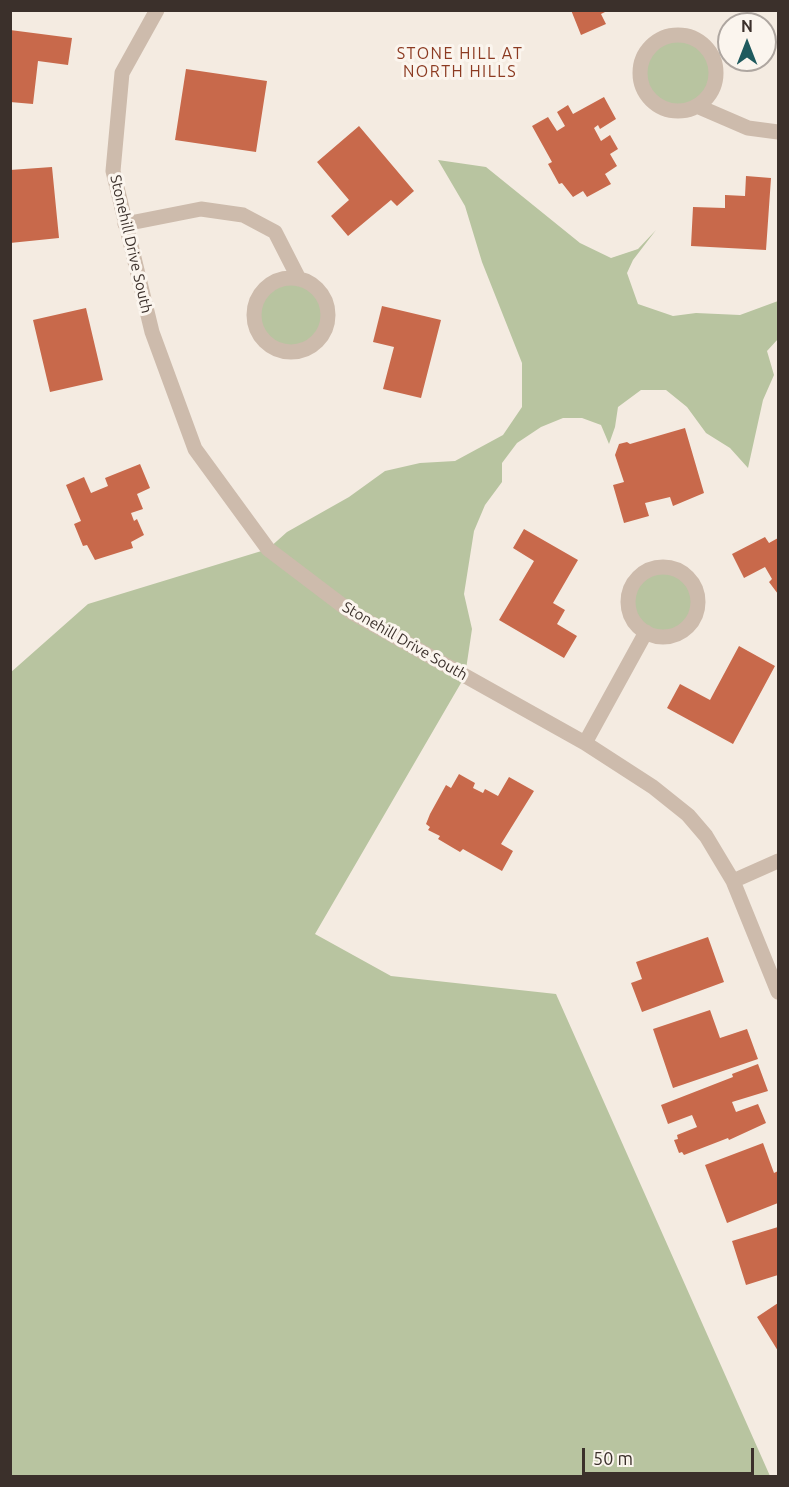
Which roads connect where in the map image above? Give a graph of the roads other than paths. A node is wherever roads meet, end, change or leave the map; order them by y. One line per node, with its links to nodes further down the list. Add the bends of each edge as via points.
1 (157, 10): 4 (street, Stonehill Drive South, via 122,73 112,171)
2 (698, 106): 2 (street, via 673,111 661,108 647,95 640,66 653,44 676,35 700,42 708,51 714,62 713,87); 3 (street, via 748,128)
3 (778, 132)
4 (125, 224): 5 (street, via 201,209 243,214 275,232); 7 (street, Stonehill Drive South, via 152,332 195,449 268,549 351,612)
5 (299, 279): 5 (street, via 321,292 329,316 319,340 309,348 284,352 263,339 254,318 255,306 267,287 288,278)
6 (646, 632): 6 (street, via 656,636 677,634 693,620 698,609 695,588 680,571 657,567 636,579 630,590 630,614); 7 (street)
7 (585, 743): 9 (street, Stonehill Drive South, via 681,808 706,836)
8 (778, 861): 9 (street)
9 (733, 881): 10 (street, Stonehill Drive South)
10 (778, 992)

